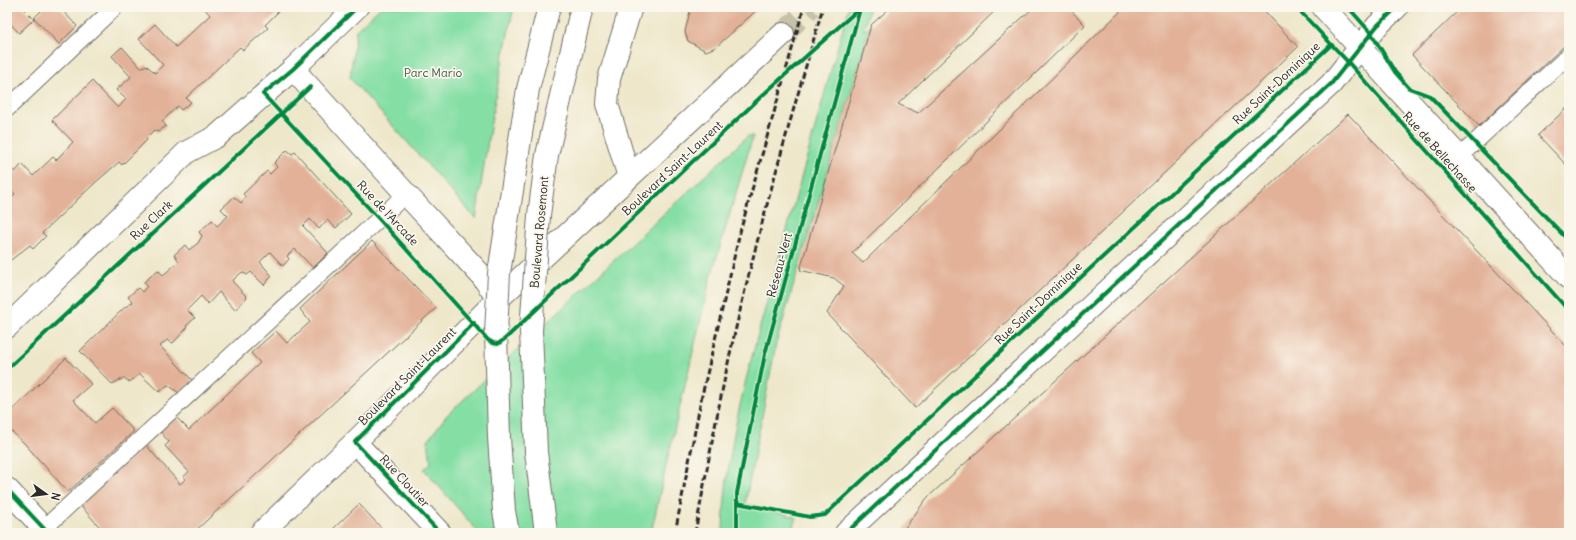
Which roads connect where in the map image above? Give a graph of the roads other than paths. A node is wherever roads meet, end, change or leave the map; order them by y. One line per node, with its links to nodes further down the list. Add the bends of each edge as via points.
1 (115, 7): 12 (lane)
2 (357, 7): 11 (street, Rue Clark)
3 (549, 7): 24 (street, bridge, via 528,89 498,273 498,437)
4 (582, 7): 25 (street, Boulevard Rosemont, bridge, via 547,155 539,215 531,331 536,452)
5 (632, 7): 14 (street, via 608,79 607,104)
6 (1323, 7): 9 (street, Rue de Bellechasse)
7 (1397, 7): 9 (street, via 1377,26)
8 (782, 34): 14 (street, Boulevard Saint-Laurent)
9 (1354, 55): 13 (street, Rue de Bellechasse); 26 (street, via 1331,84)
10 (1569, 55): 13 (lane)
11 (292, 69): 15 (street); 18 (street, Rue Clark, via 217,136 188,152)
12 (7, 109)
13 (1459, 157): 16 (street, Rue de Bellechasse)
14 (629, 177): 17 (street, Boulevard Saint-Laurent)
15 (406, 194): 17 (street, via 482,276); 21 (lane)
16 (1567, 271)
17 (498, 299): 19 (street, Boulevard Saint-Laurent)
18 (7, 327)
19 (355, 442): 22 (street, Boulevard Saint-Laurent); 23 (street, Rue Cloutier)
20 (7, 489): 21 (street)
21 (43, 532)
22 (261, 533)
23 (440, 533)
24 (508, 533)
25 (546, 533)
26 (846, 533)

